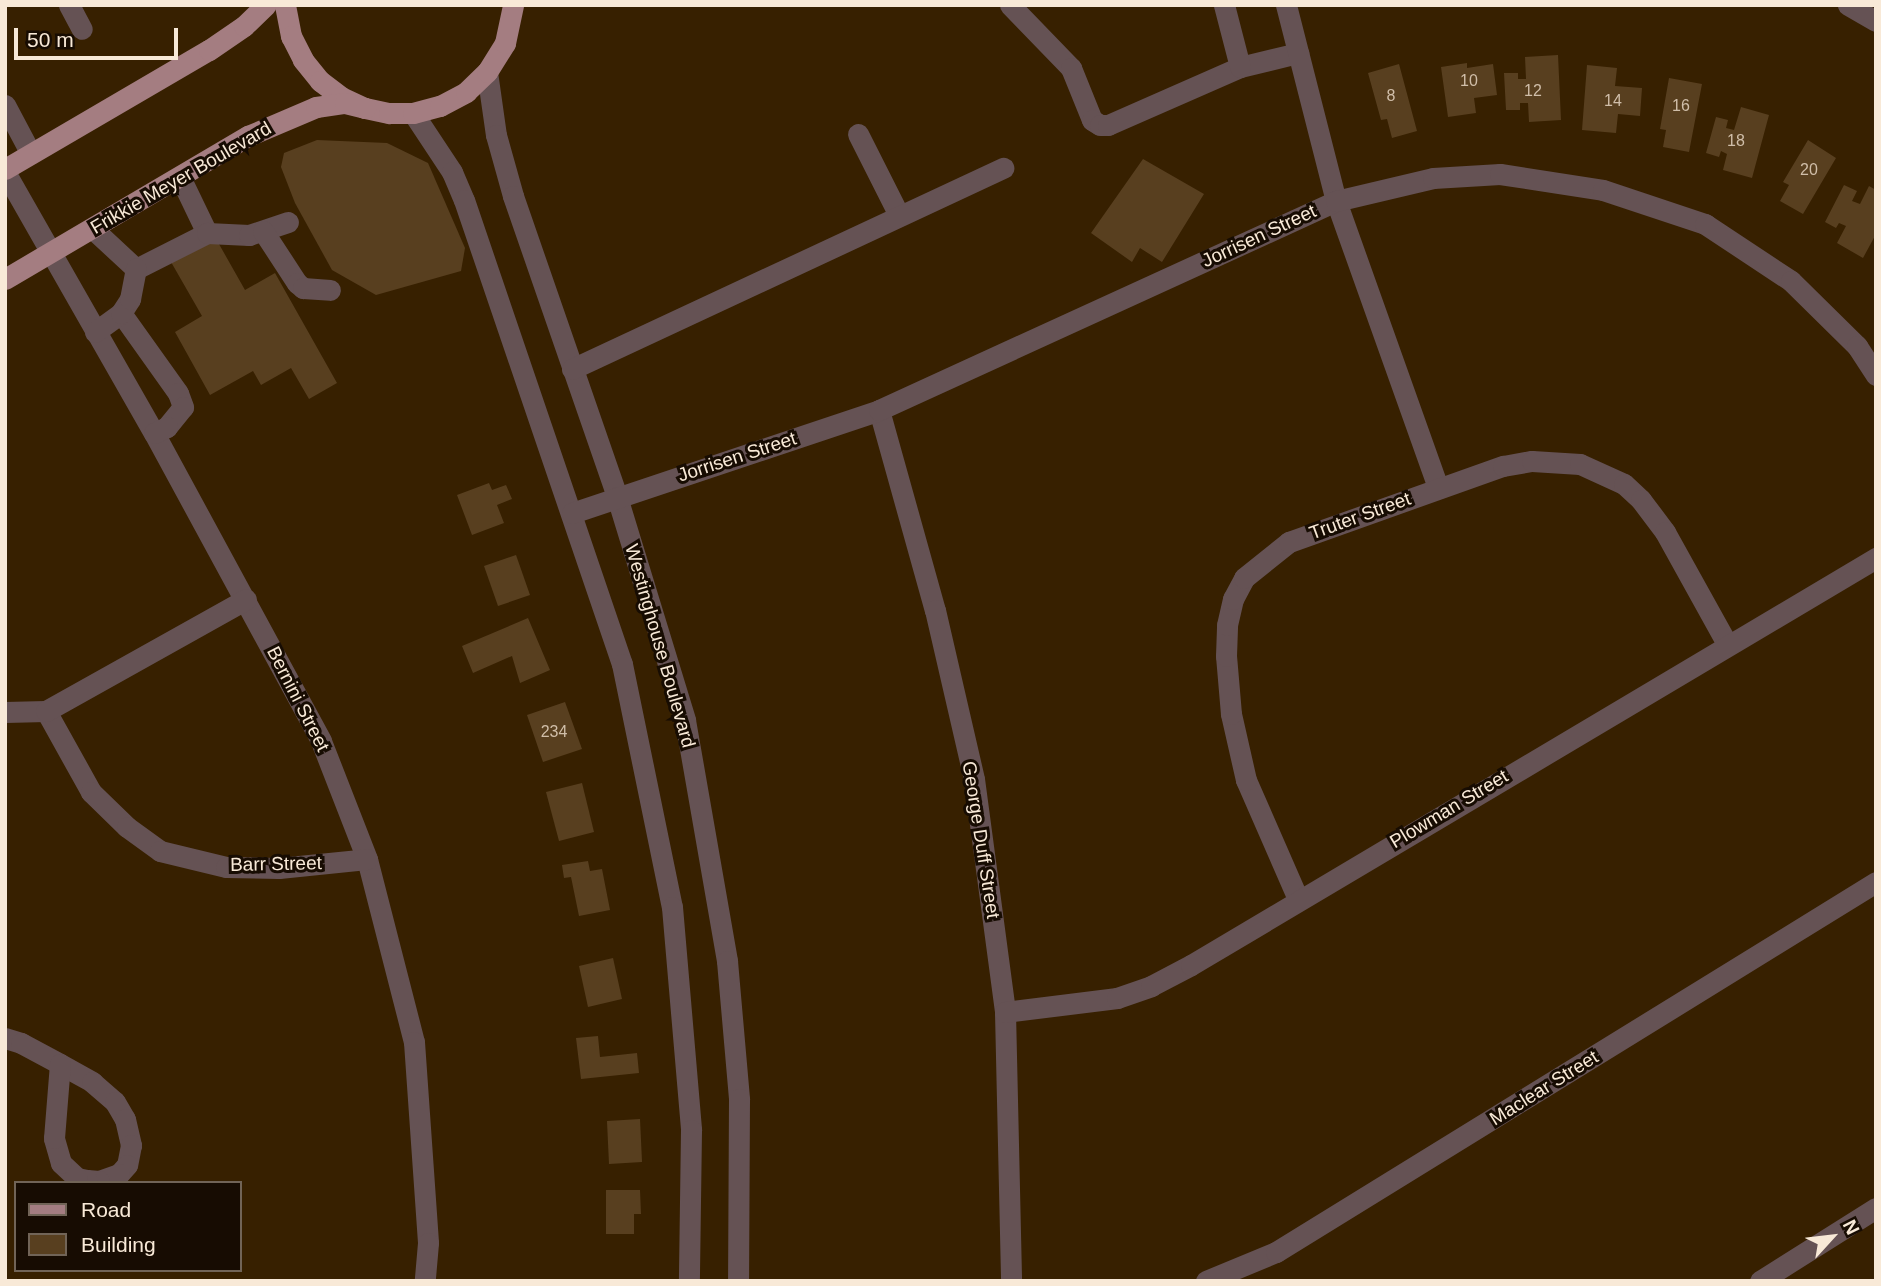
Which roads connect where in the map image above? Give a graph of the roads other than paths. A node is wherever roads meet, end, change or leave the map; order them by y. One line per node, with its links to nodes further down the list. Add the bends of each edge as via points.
1 (69, 5): 10 (street)
2 (266, 5): 18 (main road, via 209,50)
3 (285, 5): 15 (main road, via 291,37 303,60 320,81)
4 (1010, 5): 12 (street, via 1071,68 1092,120 1100,125)
5 (1224, 5): 12 (street)
6 (1286, 5): 11 (street)
7 (1848, 5): 9 (street)
8 (515, 7): 13 (main road, via 505,43)
9 (1876, 21)
10 (82, 29)
11 (1298, 53): 12 (street); 22 (street)
12 (1240, 67)
13 (487, 72): 16 (main road, via 457,97); 34 (street, Westinghouse Boulevard, via 496,135 513,196)
14 (5, 105): 18 (street)
15 (365, 108): 16 (main road, Frikkie Meyer Boulevard); 21 (main road, Frikkie Meyer Boulevard, via 345,103 316,107 248,136)
16 (413, 113): 40 (street, via 452,172 464,200)
17 (858, 135): 23 (street)
18 (32, 154): 20 (main road)
19 (1003, 168): 23 (street)
20 (5, 171): 28 (street, Bernini Street)
21 (180, 177): 25 (main road, Frikkie Meyer Boulevard); 27 (street)
22 (1336, 201): 35 (street, Jorrisen Street, via 1433,178 1500,174 1603,190 1705,224 1791,281 1857,346); 36 (street, Jorrisen Street); 38 (street)
23 (899, 215): 34 (street)
24 (288, 222): 26 (street)
25 (93, 229): 28 (main road, Frikkie Meyer Boulevard); 29 (street)
26 (263, 231): 27 (street); 31 (street, via 297,283 303,288)
27 (207, 233): 29 (street)
28 (51, 252): 30 (main road, Frikkie Meyer Boulevard); 33 (street, Bernini Street)
29 (136, 269): 32 (street, via 130,299)
30 (5, 279)
31 (330, 290)
32 (121, 313): 33 (street); 37 (street, via 178,393 183,407 167,427)
33 (95, 332): 37 (street, Bernini Street)
34 (572, 369): 39 (street, Westinghouse Boulevard)
35 (1876, 375)
36 (879, 410): 39 (street, Jorrisen Street); 49 (street, George Duff Street, via 935,610 974,779)
37 (154, 433): 42 (street, Bernini Street)
38 (1438, 488): 43 (street, Truter Street, via 1532,461 1580,464 1604,472 1641,500 1665,531); 48 (street, Truter Street, via 1289,542 1244,578 1233,599 1226,656 1231,714 1246,780)
39 (617, 497): 40 (street, Jorrisen Street); 55 (street, Westinghouse Boulevard, via 685,720 727,961 739,1099)
40 (572, 513): 54 (street, via 622,664 672,907 691,1130)
41 (1876, 558): 43 (street, Plowman Street)
42 (246, 599): 44 (street); 46 (street, Bernini Street, via 321,741)
43 (1727, 644): 48 (street, Plowman Street)
44 (46, 711): 45 (street); 46 (street, Barr Street, via 91,792 160,851 226,867 279,868)
45 (5, 712)
46 (367, 859): 53 (street, Bernini Street, via 414,1042 428,1243)
47 (1876, 882): 57 (street, Maclear Street, via 1276,1252)
48 (1298, 899): 49 (street, Plowman Street, via 1151,986 1116,998)
49 (1005, 1012): 56 (street, George Duff Street)
50 (5, 1038): 51 (street)
51 (60, 1064): 51 (street, via 92,1082 115,1102 125,1119 130,1156 119,1174 87,1180 77,1178 61,1163 54,1138)
52 (1876, 1208): 58 (street)
53 (425, 1281)
54 (689, 1281)
55 (738, 1281)
56 (1011, 1281)
57 (1206, 1281)
58 (1760, 1281)

